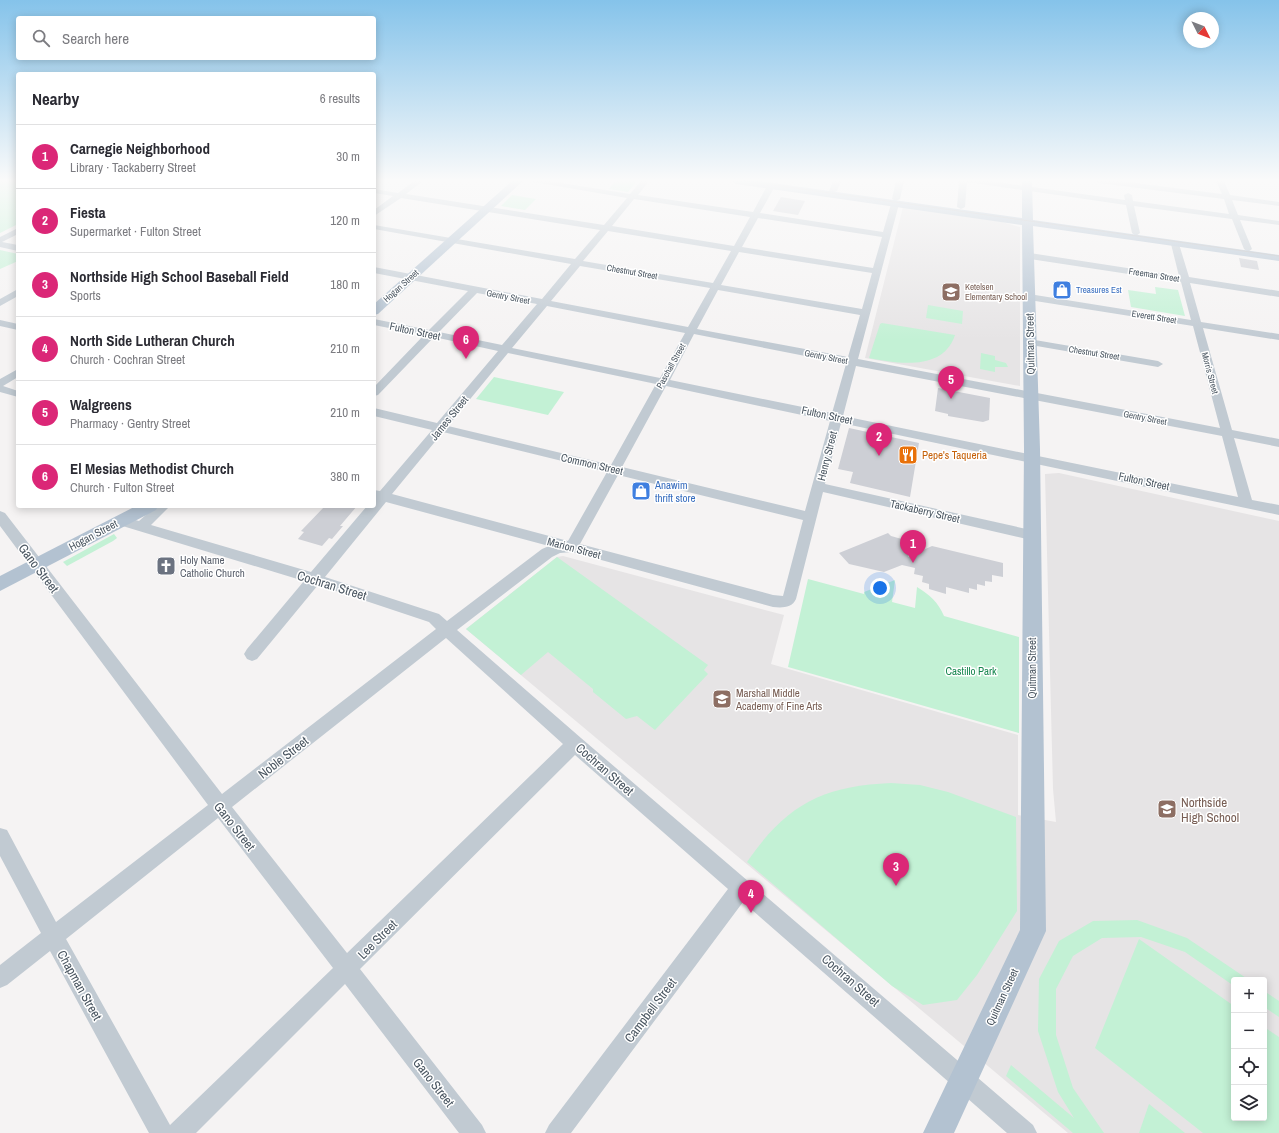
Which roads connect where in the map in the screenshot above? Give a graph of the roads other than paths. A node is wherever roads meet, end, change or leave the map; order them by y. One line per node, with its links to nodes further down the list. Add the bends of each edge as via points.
1 (11, 234): 13 (street)
2 (412, 234): 14 (street, Chestnut Street)
3 (460, 234): 14 (main road, Hogan Street)
4 (602, 234): 23 (street, James Street)
5 (638, 234): 18 (street)
6 (744, 234): 18 (street, Paschall Street)
7 (879, 234): 12 (street)
8 (1029, 234): 21 (main road, Quitman Street)
9 (1110, 234): 16 (main road)
10 (1142, 234): 19 (main road)
11 (1241, 234): 19 (street)
12 (886, 235): 25 (street, Henry Street)
13 (0, 240)
14 (452, 241): 23 (street, Chestnut Street); 26 (main road, Hogan Street)
15 (0, 244): 17 (street)
16 (1175, 244): 22 (main road); 27 (street, Morris Street)
17 (16, 248)
18 (736, 249): 25 (street); 28 (street, Paschall Street)
19 (1248, 249): 20 (main road)
20 (1279, 254)
21 (1030, 256): 27 (street, Freeman Street); 32 (main road, Quitman Street)
22 (1279, 258)
23 (578, 263): 28 (street, Chestnut Street); 34 (street, James Street)
24 (376, 270): 26 (street, Gentry Street)
25 (876, 271): 36 (street, Henry Street)
26 (411, 278): 29 (street, Gentry Street); 35 (main road, Hogan Street)
27 (1186, 280): 31 (street, Freeman Street); 39 (street, Morris Street)
28 (715, 287): 36 (street, Chestnut Street); 41 (street, Paschall Street)
29 (474, 290): 34 (street, Gentry Street); 42 (street)
30 (16, 293): 33 (street)
31 (1279, 294)
32 (1029, 297): 39 (street, Everett Street); 44 (main road, Quitman Street)
33 (2, 299)
34 (544, 304): 41 (street, Gentry Street); 45 (street, James Street)
35 (376, 309)
36 (866, 313): 46 (street, Henry Street)
37 (376, 322): 42 (street, Fulton Street)
38 (0, 323): 40 (street)
39 (1197, 324): 43 (street, Everett Street); 58 (street, Morris Street)
40 (16, 327)
41 (691, 331): 46 (street, Gentry Street); 49 (street, Paschall Street)
42 (432, 334): 45 (street, Fulton Street); 52 (street)
43 (1279, 337)
44 (1029, 342): 47 (street, Chestnut Street); 54 (main road, Quitman Street)
45 (504, 350): 49 (street, Fulton Street); 57 (street, James Street)
46 (852, 362): 54 (street, Gentry Street); 56 (street, Henry Street)
47 (1158, 364)
48 (16, 373): 50 (street)
49 (662, 382): 56 (street, Fulton Street); 61 (street, Paschall Street)
50 (0, 384)
51 (0, 389): 53 (street)
52 (376, 391)
53 (16, 393)
54 (1030, 396): 58 (street, Gentry Street); 60 (main road, Quitman Street)
55 (376, 412): 57 (street, Common Street)
56 (837, 417): 60 (street, Fulton Street); 62 (street, Henry Street)
57 (441, 428): 61 (street, Common Street); 63 (street, James Street)
58 (1226, 433): 59 (street, Gentry Street); 64 (street, Morris Street)
59 (1279, 442)
60 (1032, 458): 64 (street, Fulton Street); 73 (main road, Quitman Street)
61 (614, 469): 70 (street, Common Street); 74 (street, Paschall Street)
62 (819, 487): 70 (street, Henry Street); 73 (street, Tackaberry Street)
63 (379, 495): 74 (street, Marion Street)
64 (1246, 503): 68 (street, Fulton Street)
65 (146, 508): 71 (main road, Hogan Street)
66 (162, 508): 72 (street)
67 (369, 508): 76 (street, James Street)
68 (1279, 510)
69 (0, 516): 75 (street, Gano Street)
70 (810, 517): 78 (street, Henry Street, via 789,600)
71 (121, 521): 72 (street, Cochran Street); 75 (main road, Hogan Street)
72 (142, 526): 76 (street, Cochran Street)
73 (1031, 535): 88 (main road, Quitman Street, via 1033,931)
74 (572, 547): 78 (street, Marion Street); 79 (street, Noble Street, via 550,551)
75 (36, 565): 77 (main road, Hogan Street); 82 (street, Gano Street)
76 (315, 579): 79 (street, Cochran Street, via 428,616); 80 (street, James Street)
77 (0, 584)
78 (773, 601)
79 (447, 629): 81 (street, Cochran Street); 82 (street, Noble Street)
80 (252, 654)
81 (575, 744): 84 (street, Cochran Street); 86 (street, Lee Street)
82 (220, 806): 85 (street, Noble Street); 86 (street, Gano Street)
83 (0, 837): 85 (street, Chapman Street)
84 (742, 887): 88 (street, Cochran Street); 92 (street, Campbell Street)
85 (54, 936): 87 (street, Noble Street); 89 (street, Chapman Street)
86 (347, 968): 90 (street, Lee Street); 91 (street, Gano Street)
87 (0, 978)
88 (964, 1079): 93 (main road, Quitman Street); 94 (street, Cochran Street)
89 (162, 1133)
90 (179, 1133)
91 (474, 1133)
92 (557, 1133)
93 (938, 1133)
94 (1026, 1133)

